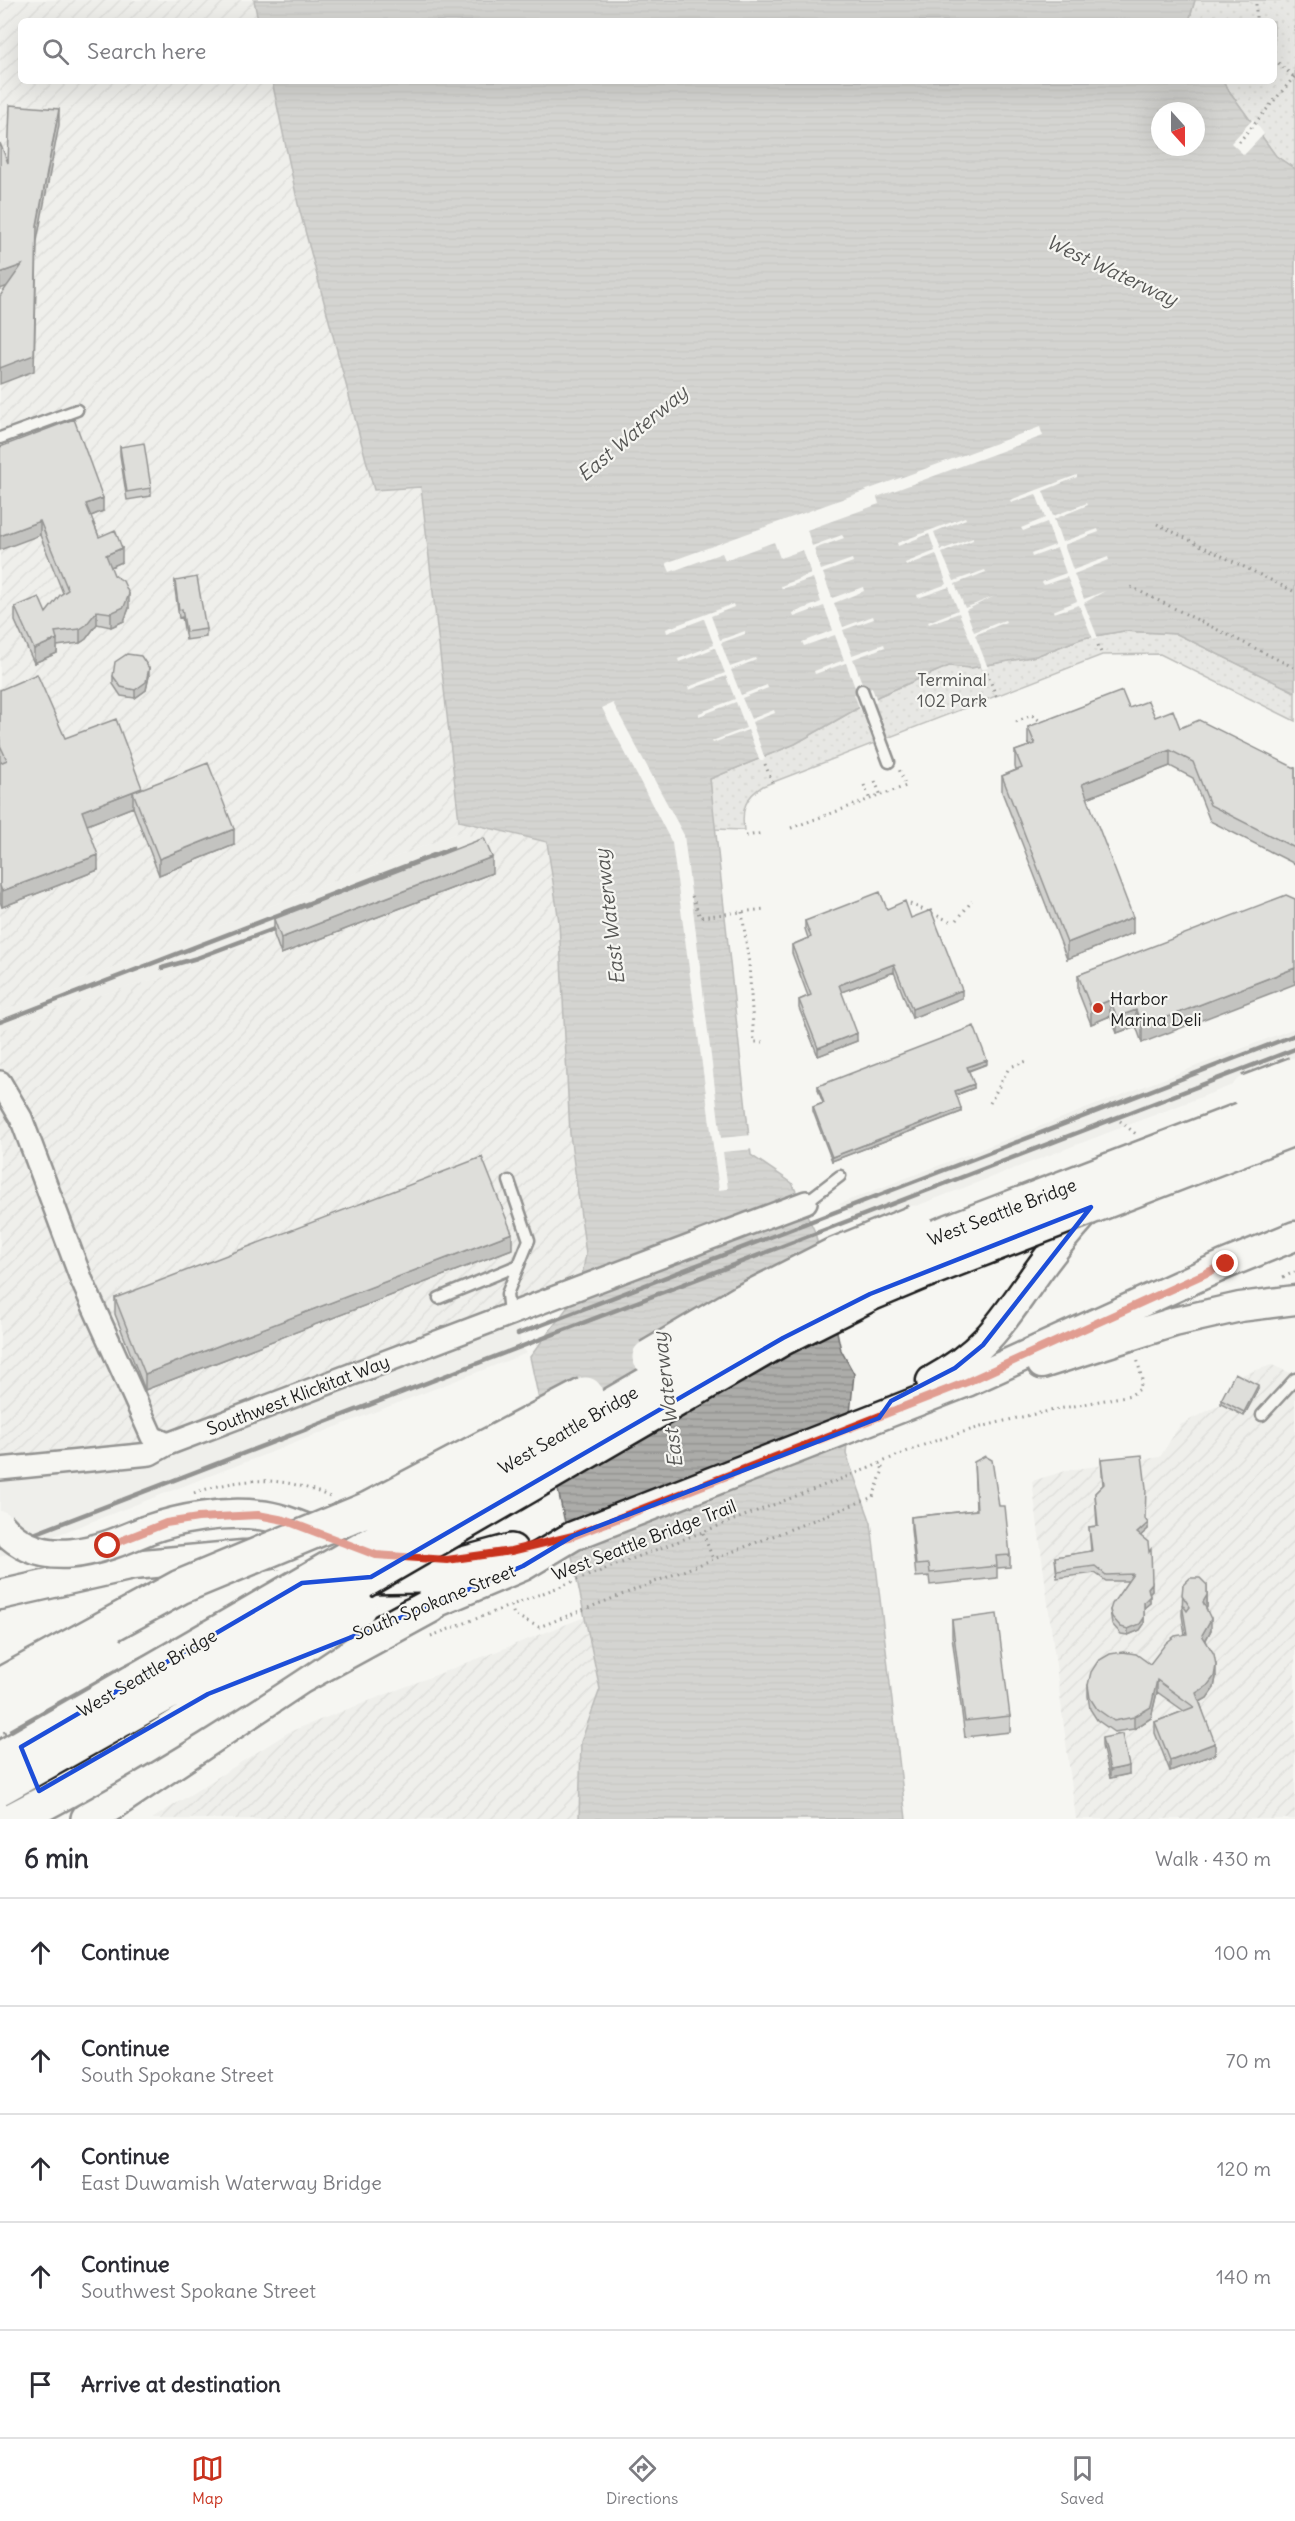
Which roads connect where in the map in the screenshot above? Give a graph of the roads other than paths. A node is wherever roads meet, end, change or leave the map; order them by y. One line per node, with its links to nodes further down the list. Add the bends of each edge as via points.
1 (77, 410): 2 (lane)
2 (0, 438)
3 (862, 690): 4 (lane)
4 (893, 765)
5 (1295, 1074): 30 (highway, bridge, via 834,1256 742,1302 443,1472 368,1509 180,1587)
6 (0, 1082): 21 (street, via 21,1118 82,1281 152,1437)
7 (1295, 1099): 31 (highway, West Seattle Bridge, bridge, via 948,1232 834,1281)
8 (1295, 1105): 20 (main road, via 1164,1156 1123,1177 1098,1198 1053,1251 1007,1319 983,1345 956,1368 891,1401)
9 (1295, 1128): 22 (highway, West Seattle Bridge, bridge, via 870,1294 783,1338)
10 (840, 1176): 12 (lane)
11 (510, 1181): 14 (lane, via 529,1240)
12 (806, 1202): 17 (street, Southwest Klickitat Way)
13 (1295, 1236): 20 (main road)
14 (519, 1265): 15 (lane); 17 (lane, via 507,1294)
15 (439, 1298)
16 (1295, 1300): 20 (main road, via 1174,1322 1040,1365 930,1410)
17 (509, 1314): 21 (street, Southwest Klickitat Way)
18 (1295, 1379): 19 (lane)
19 (1262, 1415)
20 (879, 1418): 25 (main road)
21 (168, 1444): 23 (street, Southwest Klickitat Way, via 150,1454)
22 (598, 1444): 32 (highway, West Seattle Bridge, bridge); 36 (highway, bridge, via 246,1683 91,1779)
23 (0, 1469)
24 (0, 1526): 27 (main road, bridge, via 17,1541 66,1555 100,1549 147,1530 198,1518 258,1515 284,1520)
25 (573, 1536): 26 (main road, South Spokane Street); 29 (main road, South Spokane Street, via 523,1566)
26 (511, 1551): 27 (main road, South Spokane Street, via 447,1560); 31 (highway, bridge, via 419,1576 348,1578 279,1586 216,1602 110,1653)
27 (376, 1555): 28 (main road, South Spokane Street, via 243,1555 133,1565)
28 (0, 1595)
29 (430, 1606): 33 (main road, South Spokane Street, via 323,1645 208,1694); 35 (highway, via 300,1677)
30 (0, 1685): 31 (street)
31 (5, 1736): 33 (street)
32 (0, 1788)
33 (39, 1791): 34 (main road, South Spokane Street)
34 (0, 1811)
35 (89, 1818)
36 (14, 1819)

